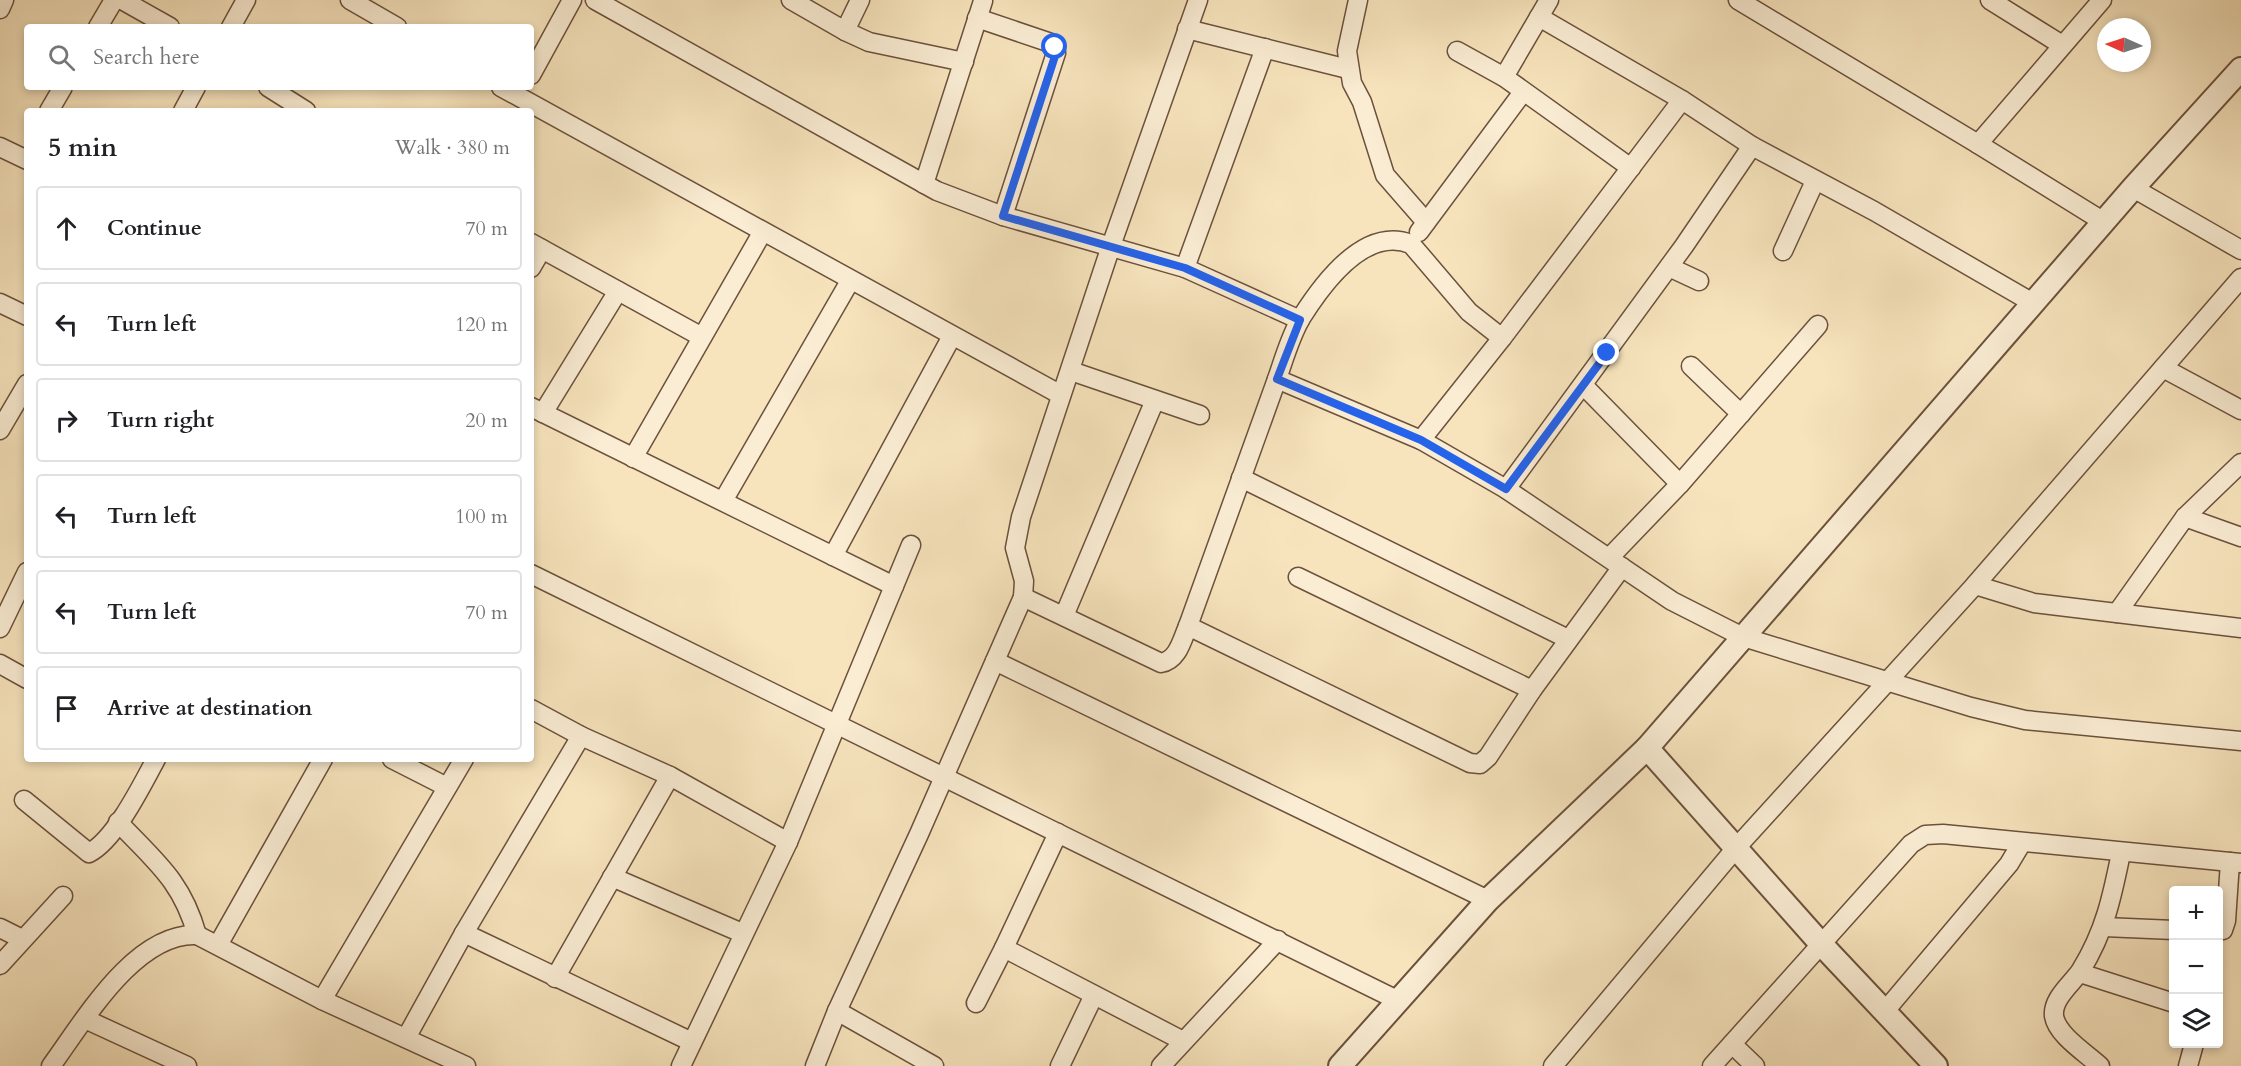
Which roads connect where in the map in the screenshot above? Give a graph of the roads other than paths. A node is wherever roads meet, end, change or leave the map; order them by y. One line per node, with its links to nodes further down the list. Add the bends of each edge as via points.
1 (4, 0): 16 (street)
2 (114, 0): 19 (street)
3 (122, 0): 20 (street)
4 (246, 0): 21 (street)
5 (350, 0): 22 (street)
6 (572, 0): 31 (street)
7 (595, 0): 48 (street)
8 (792, 0): 24 (street)
9 (860, 0): 24 (street)
10 (1198, 0): 23 (street)
11 (1358, 0): 29 (street, via 1347,51)
12 (1548, 0): 18 (street)
13 (1738, 0): 42 (street)
14 (1990, 0): 25 (street)
15 (2103, 0): 25 (street)
16 (0, 9)
17 (980, 10): 28 (street); 50 (street, via 1051,43 1056,53)
18 (1539, 17): 32 (street); 38 (street)
19 (100, 24)
20 (165, 24)
21 (233, 24)
22 (392, 24)
23 (1187, 29): 26 (street); 56 (street)
24 (845, 31): 28 (street, via 888,47)
25 (2062, 45): 42 (street)
26 (1265, 48): 29 (street); 60 (street)
27 (1457, 51): 32 (street)
28 (964, 62): 48 (street)
29 (1348, 69): 51 (street, via 1385,175)
30 (2241, 69): 49 (street)
31 (534, 70)
32 (1504, 77): 36 (street)
33 (61, 90): 39 (street)
34 (194, 90): 40 (street)
35 (273, 90): 41 (street)
36 (1523, 92): 46 (street); 51 (street)
37 (518, 98): 53 (street)
38 (1682, 100): 43 (street); 46 (street)
39 (51, 108)
40 (185, 108)
41 (301, 108)
42 (1978, 144): 52 (street)
43 (1752, 146): 47 (street); 59 (street)
44 (0, 147): 45 (street)
45 (24, 156)
46 (1631, 168): 72 (street)
47 (1815, 181): 58 (street); 66 (street)
48 (924, 184): 50 (street)
49 (2133, 188): 52 (street); 57 (street)
50 (1003, 216): 56 (street)
51 (1426, 222): 54 (street)
52 (2104, 222): 66 (street)
53 (762, 233): 62 (street); 71 (street)
54 (1412, 244): 68 (street, via 1398,238 1383,240 1356,256 1326,284); 72 (street, via 1469,312)
55 (536, 246): 64 (street)
56 (1111, 246): 60 (street); 75 (street)
57 (2241, 250)
58 (1783, 251)
59 (1669, 267): 63 (street); 77 (street)
60 (1185, 268): 68 (street)
61 (2241, 278): 74 (street)
62 (850, 281): 70 (street); 92 (street)
63 (1700, 281)
64 (618, 291): 71 (street); 81 (street)
65 (0, 303): 67 (street)
66 (2033, 303): 109 (street)
67 (24, 315)
68 (1300, 320): 76 (street)
69 (1818, 325): 83 (street)
70 (952, 336): 79 (street); 96 (street)
71 (702, 337): 87 (street)
72 (1502, 338): 86 (street)
73 (1691, 366): 83 (street)
74 (2163, 368): 82 (street); 101 (street)
75 (1071, 371): 79 (street); 80 (street)
76 (1277, 379): 86 (street); 89 (street)
77 (1583, 385): 90 (street); 91 (street)
78 (24, 389): 85 (street)
79 (1061, 395): 103 (street, via 1017,534)
80 (1155, 399): 84 (street); 105 (street)
81 (537, 410): 87 (street)
82 (2241, 410)
83 (1742, 414): 90 (street)
84 (1200, 415)
85 (0, 430)
86 (1421, 440): 91 (street)
87 (633, 458): 92 (street)
88 (2241, 463): 93 (street)
89 (1240, 478): 106 (street); 110 (street)
90 (1680, 484): 97 (street)
91 (1506, 489): 97 (street)
92 (723, 501): 96 (street)
93 (2185, 517): 94 (street); 104 (street)
94 (2241, 537)
95 (911, 545): 102 (street)
96 (833, 556): 102 (street)
97 (1616, 562): 109 (street, via 1672,601); 110 (street)
98 (534, 575): 117 (street)
99 (1298, 577): 115 (street)
100 (24, 578): 107 (street)
101 (1975, 585): 104 (street, via 2034,603); 114 (street)
102 (894, 586): 117 (street)
103 (1023, 597): 105 (street); 111 (street)
104 (2117, 613): 108 (street)
105 (1064, 616): 106 (street, via 1161,663 1174,656)
106 (1188, 626): 115 (street, via 1470,763 1480,764 1488,757)
107 (0, 628)
108 (2241, 628)
109 (1743, 637): 114 (street); 120 (street)
110 (1568, 639): 115 (street)
111 (996, 661): 126 (street); 138 (street)
112 (0, 664): 113 (street)
113 (24, 676)
114 (1888, 682): 119 (street, via 2025,720); 133 (street)
115 (1532, 690)
116 (534, 711): 118 (street)
117 (835, 725): 126 (street); 131 (street)
118 (581, 736): 125 (street); 143 (street)
119 (2241, 741)
120 (1647, 748): 133 (street); 138 (street)
121 (150, 762): 129 (street)
122 (321, 762): 148 (street)
123 (398, 762): 127 (street)
124 (462, 762): 127 (street)
125 (670, 776): 131 (street); 136 (street)
126 (944, 779): 130 (street); 159 (street)
127 (447, 787): 155 (street)
128 (24, 800): 129 (street, via 89,853)
129 (118, 822): 145 (street, via 180,891)
130 (1058, 833): 147 (street); 150 (street)
131 (788, 842): 144 (street)
132 (2022, 844): 134 (street); 149 (street, via 1925,835 1911,844); 160 (street)
133 (1736, 848): 149 (street); 176 (street)
134 (2121, 853): 135 (street); 139 (street)
135 (2236, 862): 142 (street)
136 (612, 877): 144 (street); 153 (street)
137 (63, 896): 146 (street)
138 (1488, 900): 156 (street)
139 (2104, 927): 141 (street); 152 (street)
140 (0, 928): 146 (street)
141 (2169, 930)
142 (2223, 930)
143 (464, 933): 153 (street); 162 (street)
144 (742, 933): 164 (street)
145 (197, 935): 148 (street); 161 (street, via 169,938 123,971)
146 (22, 939): 151 (street)
147 (1278, 940): 156 (street); 163 (street)
148 (219, 945): 155 (street)
149 (1822, 945): 160 (street); 165 (street)
150 (1004, 948): 154 (street); 158 (street)
151 (0, 965)
152 (2079, 973): 157 (street); 180 (street, via 2059,999 2054,1013 2057,1026)
153 (555, 978): 164 (street)
154 (1094, 995): 163 (street); 173 (street)
155 (322, 1000): 162 (street)
156 (1398, 1000): 175 (street)
157 (2169, 1001)
158 (975, 1003)
159 (837, 1011): 171 (street); 172 (street)
160 (1885, 1011): 179 (street)
161 (85, 1019): 167 (street); 168 (street)
162 (406, 1038): 169 (street)
163 (1183, 1041): 174 (street)
164 (692, 1042): 170 (street)
165 (1732, 1044): 177 (street); 178 (street)
166 (2193, 1048): 181 (street)
167 (51, 1066)
168 (187, 1066)
169 (466, 1066)
170 (681, 1066)
171 (815, 1066)
172 (934, 1066)
173 (1060, 1066)
174 (1161, 1066)
175 (1340, 1066)
176 (1553, 1066)
177 (1712, 1066)
178 (1755, 1066)
179 (1936, 1066)
180 (2100, 1066)
181 (2188, 1066)

